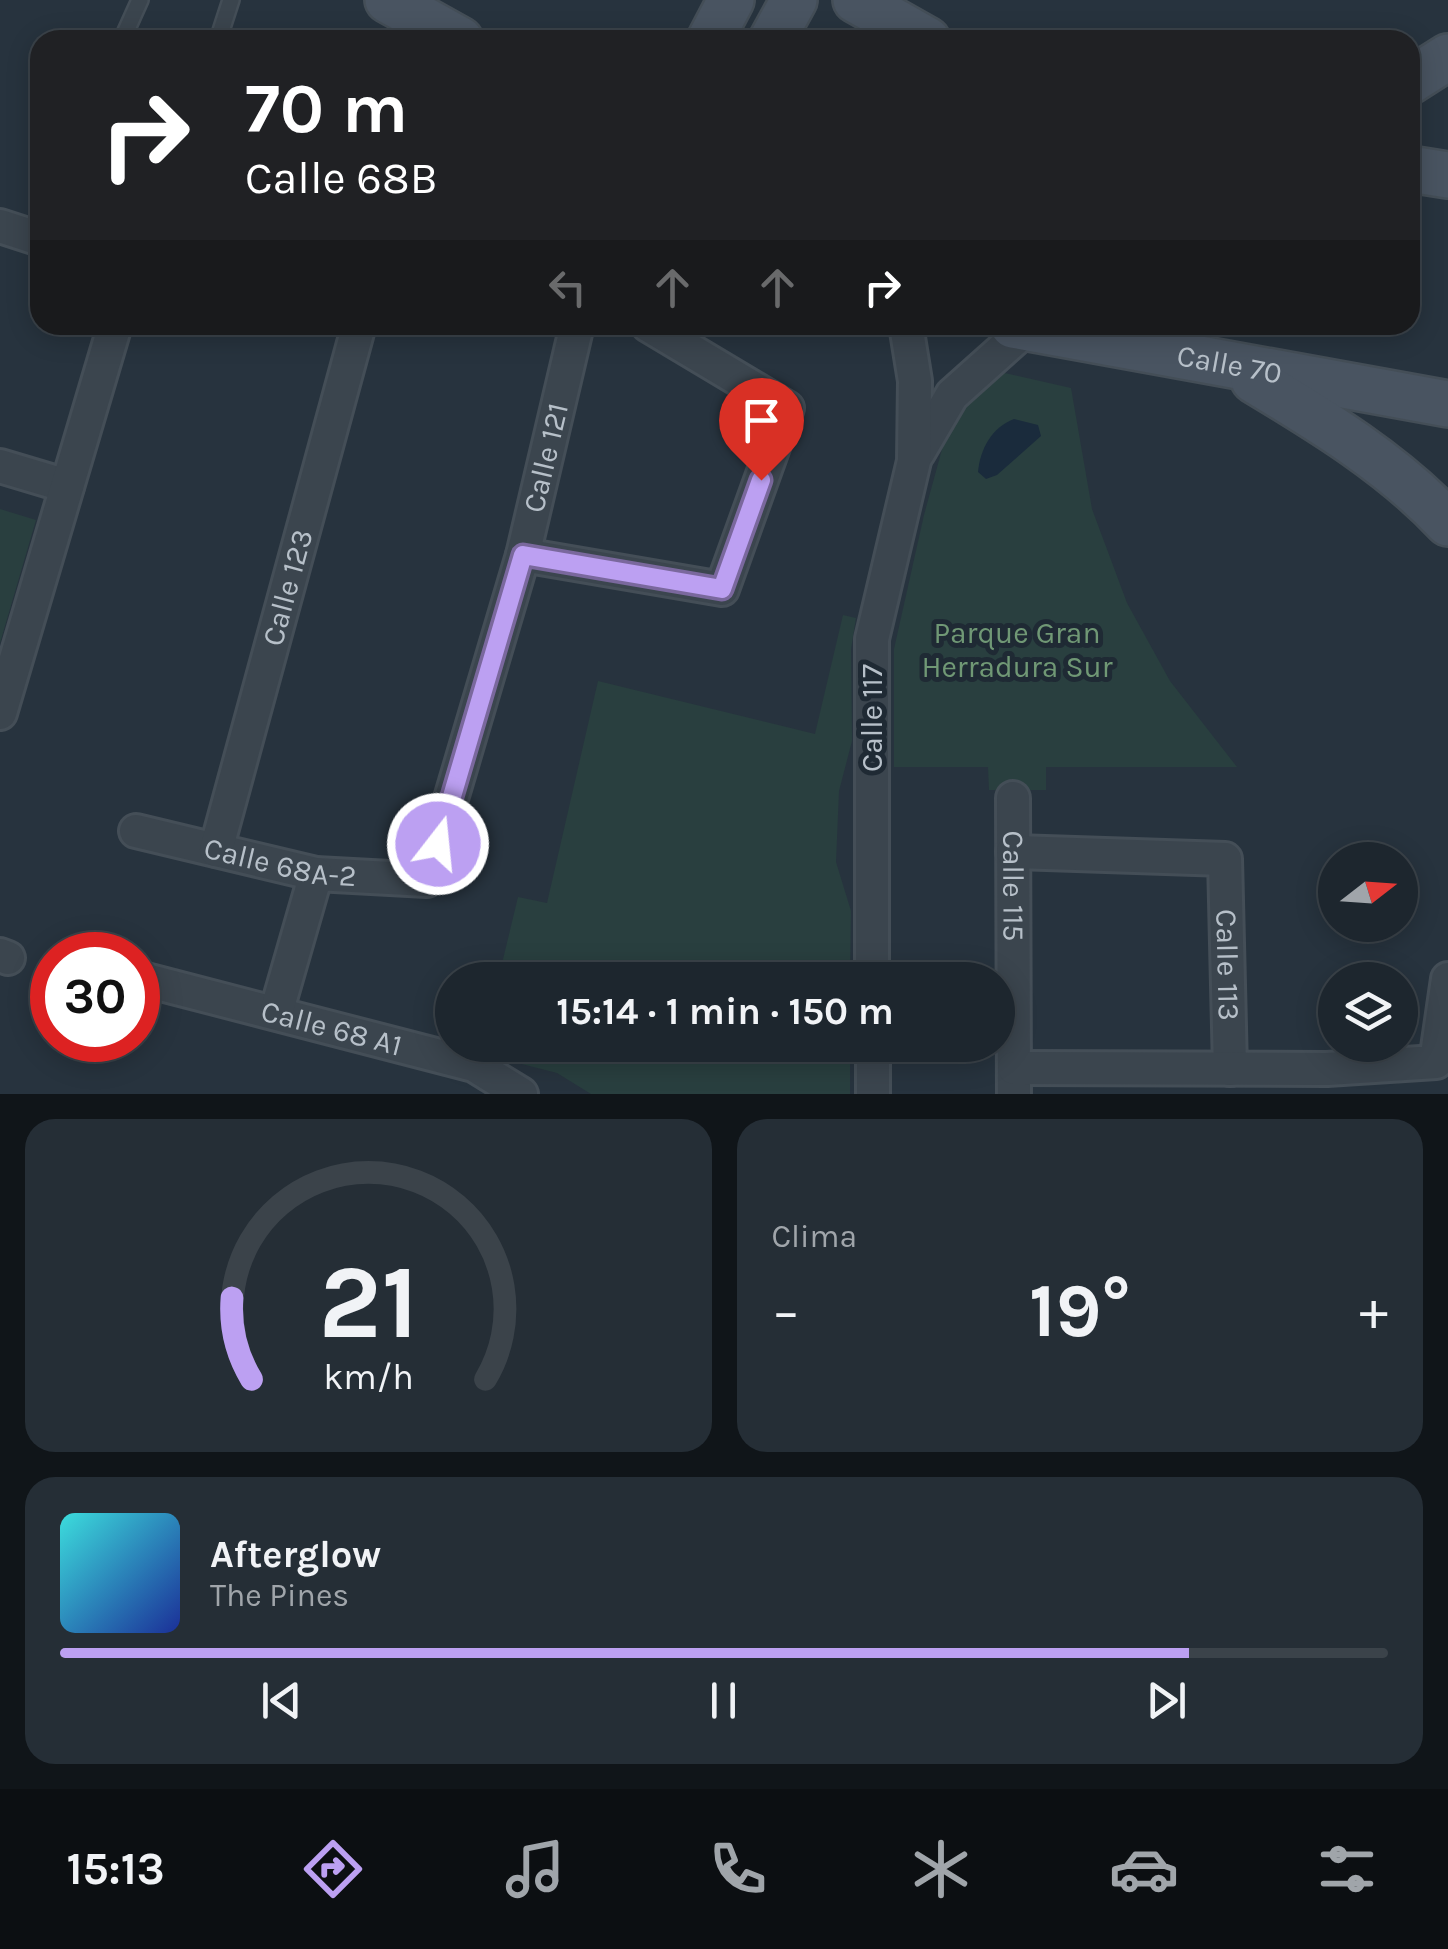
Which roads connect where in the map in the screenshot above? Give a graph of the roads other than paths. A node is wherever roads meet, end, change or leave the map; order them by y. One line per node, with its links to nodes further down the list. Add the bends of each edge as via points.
1 (140, 0): 7 (lane)
2 (230, 0): 8 (lane)
3 (388, 0): 9 (street)
4 (732, 0): 10 (street)
5 (794, 0): 11 (street)
6 (856, 0): 12 (street)
7 (126, 30)
8 (221, 30)
9 (435, 30)
10 (716, 30)
11 (778, 30)
12 (910, 30)
13 (1448, 57): 14 (street)
14 (1420, 75)
15 (1420, 171): 16 (street)
16 (1448, 175)
17 (0, 226): 18 (street)
18 (30, 235)
19 (111, 335): 30 (street)
20 (356, 335): 36 (street, Calle 123)
21 (575, 335): 32 (street, Calle 121)
22 (665, 335): 32 (street, via 786,408 722,589)
23 (908, 335): 28 (street, Calle 117, via 915,381)
24 (1011, 335): 28 (street, Calle 117, via 952,395)
25 (1097, 335): 26 (street, Calle 70)
26 (1231, 366): 27 (street, Calle 70); 31 (street, via 1330,426)
27 (1448, 404)
28 (914, 461): 40 (street, Calle 117, via 872,639)
29 (0, 466): 30 (street)
30 (68, 486): 33 (street)
31 (1448, 523)
32 (523, 555): 39 (street, Calle 121)
33 (1, 705)
34 (1012, 798): 37 (street, Calle 115)
35 (136, 831): 36 (street, Calle 68A-2)
36 (216, 850): 38 (street, Calle 68A-2)
37 (1012, 852): 45 (street, Calle 113, via 1225,859); 46 (street, Calle 115)
38 (316, 874): 39 (street, Calle 68A-2); 43 (street)
39 (427, 880)
40 (872, 962)
41 (1448, 979): 47 (street, via 1436,1062)
42 (160, 983): 43 (street, Calle 68 A1)
43 (276, 1012): 48 (street, Calle 68 A1, via 474,1065)
44 (872, 1062): 49 (street)
45 (1230, 1068): 46 (street); 47 (street)
46 (1014, 1081)
47 (1328, 1081)
48 (521, 1094)
49 (873, 1094)

